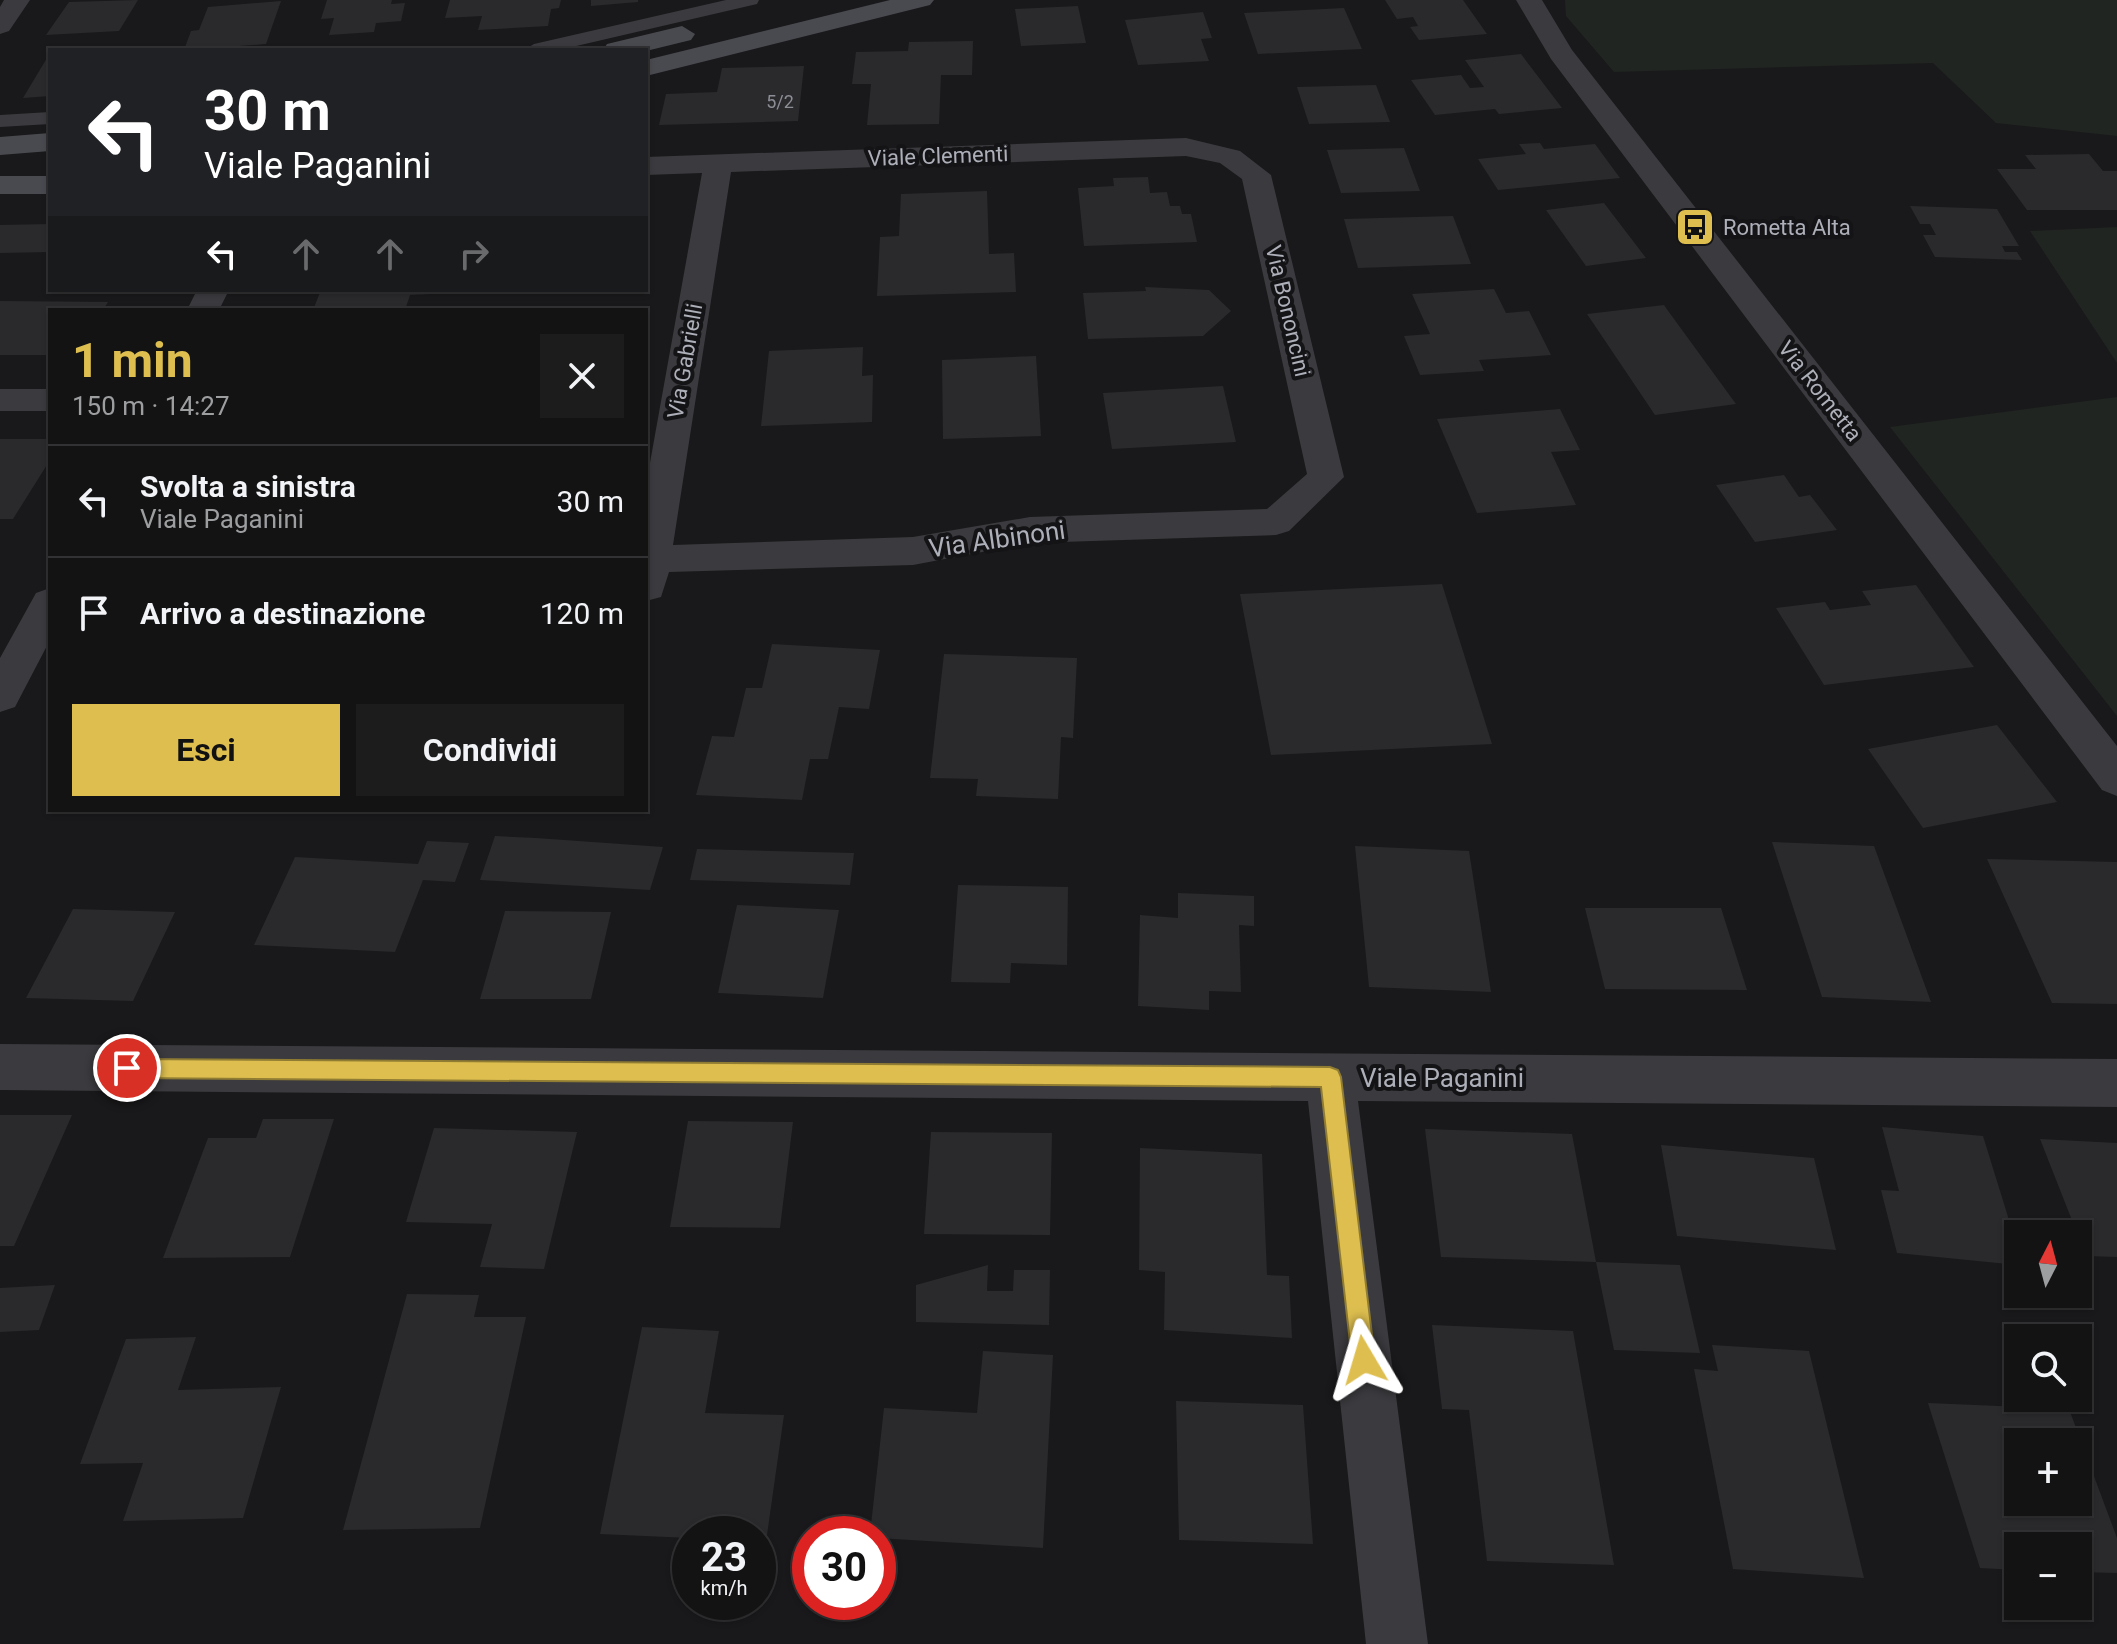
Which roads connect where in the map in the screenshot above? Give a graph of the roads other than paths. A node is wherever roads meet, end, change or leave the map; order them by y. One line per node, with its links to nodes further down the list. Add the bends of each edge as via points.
1 (17, 0): 6 (street)
2 (750, 0): 7 (lane)
3 (824, 0): 8 (main road)
4 (921, 0): 9 (main road)
5 (1529, 0): 26 (street, Via Rometta, via 1560,53)
6 (0, 26)
7 (543, 48)
8 (624, 48)
9 (648, 68)
10 (48, 118): 11 (lane)
11 (0, 121)
12 (48, 142): 13 (main road)
13 (0, 146)
14 (1230, 157): 15 (street, Viale Clementi, via 1186,147); 21 (street, Via Bononcini, via 1256,175)
15 (718, 163): 16 (street, Viale Clementi); 22 (street, Via Gabrielli)
16 (648, 166)
17 (0, 185): 18 (main road)
18 (48, 185)
19 (0, 400): 20 (street)
20 (48, 400)
21 (1326, 477): 22 (street, Via Albinoni, via 1276,522 1030,530 913,551)
22 (649, 574)
23 (48, 610): 24 (street)
24 (40, 640): 25 (street)
25 (0, 696)
26 (2117, 778)
27 (0, 1067): 28 (street, Viale Paganini)
28 (1330, 1077): 29 (street, Viale Paganini); 30 (street)
29 (2117, 1083)
30 (1397, 1644)

